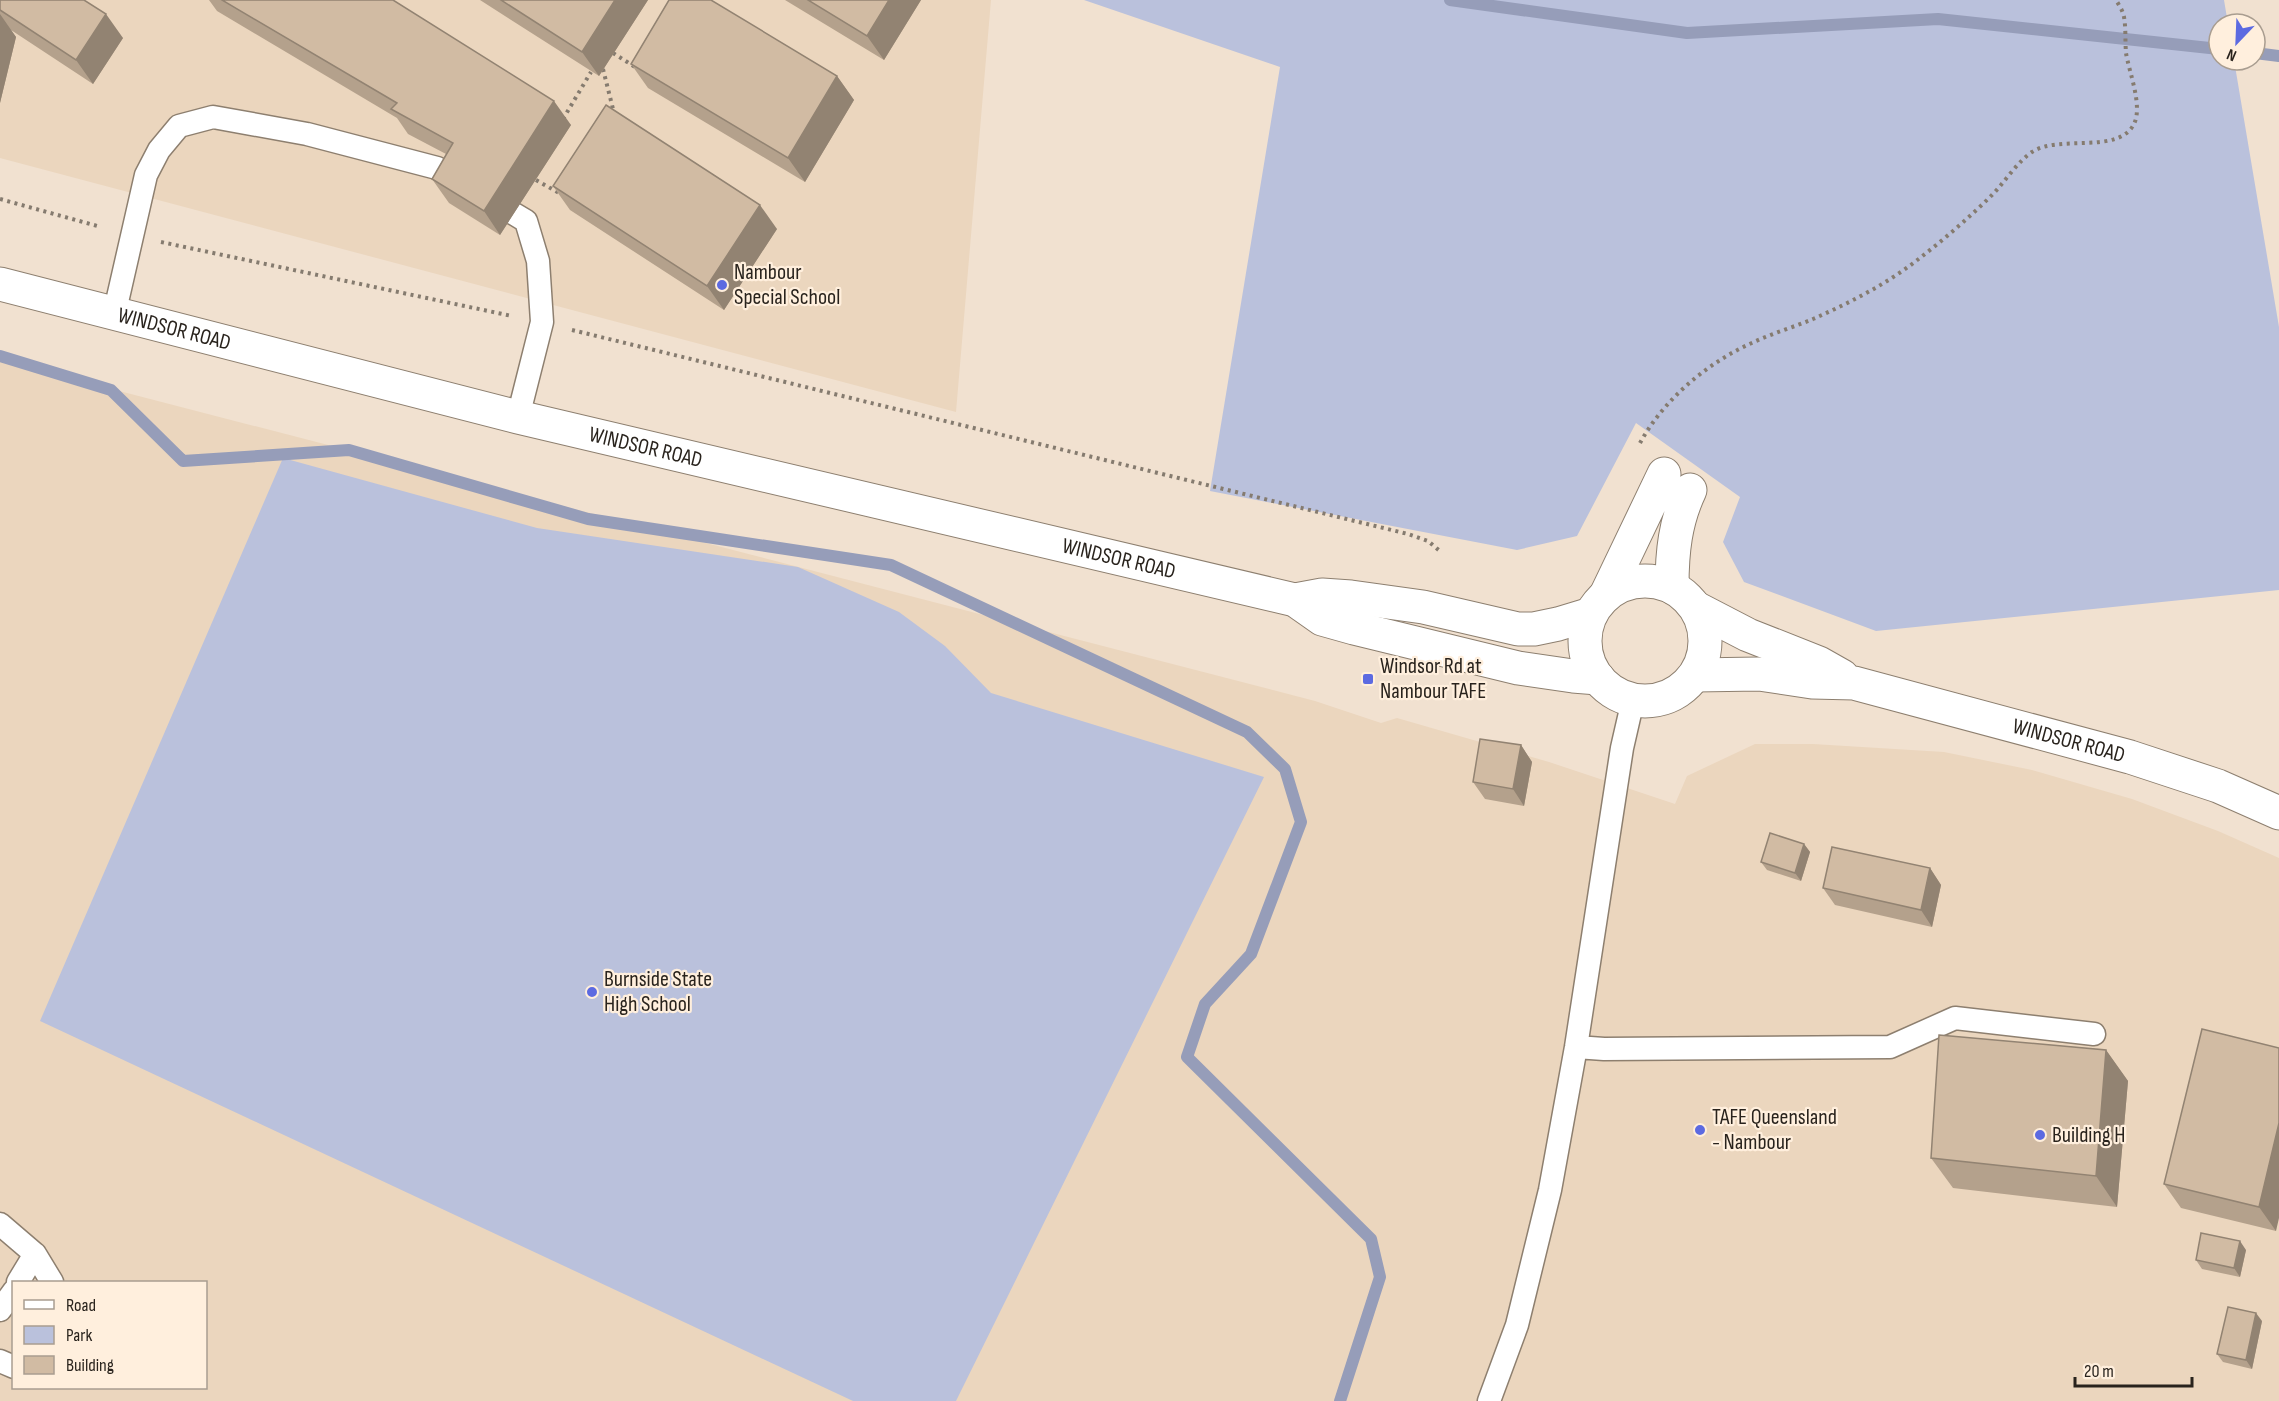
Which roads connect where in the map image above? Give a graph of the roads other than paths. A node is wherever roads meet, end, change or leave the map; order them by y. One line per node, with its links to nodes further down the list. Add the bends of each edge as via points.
1 (0, 284): 2 (street, WINDSOR ROAD)
2 (114, 315): 3 (street, WINDSOR ROAD); 3 (lane, via 146,175 159,150 179,126 213,117 307,134 437,168 526,221 538,261 542,322)
3 (518, 417): 5 (street, WINDSOR ROAD)
4 (1672, 587): 6 (street, via 1637,581 1621,586); 6 (street, via 1677,482); 7 (street)
5 (1295, 600): 6 (street, WINDSOR ROAD, via 1322,595 1351,597 1423,607 1518,629 1558,624); 9 (street, WINDSOR ROAD, via 1322,619 1354,628 1518,668)
6 (1599, 605): 9 (street, via 1586,631 1585,647)
7 (1696, 608): 8 (street, via 1705,643); 10 (street, WINDSOR ROAD, via 1748,635 1819,663)
8 (1695, 675): 10 (street, WINDSOR ROAD, via 1759,674); 11 (street, via 1667,697)
9 (1598, 678): 11 (street, via 1614,692)
10 (1854, 683): 12 (street, WINDSOR ROAD, via 2130,757 2218,786)
11 (1633, 700): 14 (lane, via 1622,748)
12 (2279, 813)
13 (2094, 1034): 14 (lane, via 1955,1018 1890,1047)
14 (1576, 1047): 21 (lane, via 1550,1190 1517,1325)
15 (0, 1224): 16 (lane)
16 (35, 1254): 17 (lane); 18 (lane)
17 (19, 1281)
18 (51, 1281)
19 (12, 1294): 20 (lane)
20 (0, 1310)
21 (1489, 1401)

